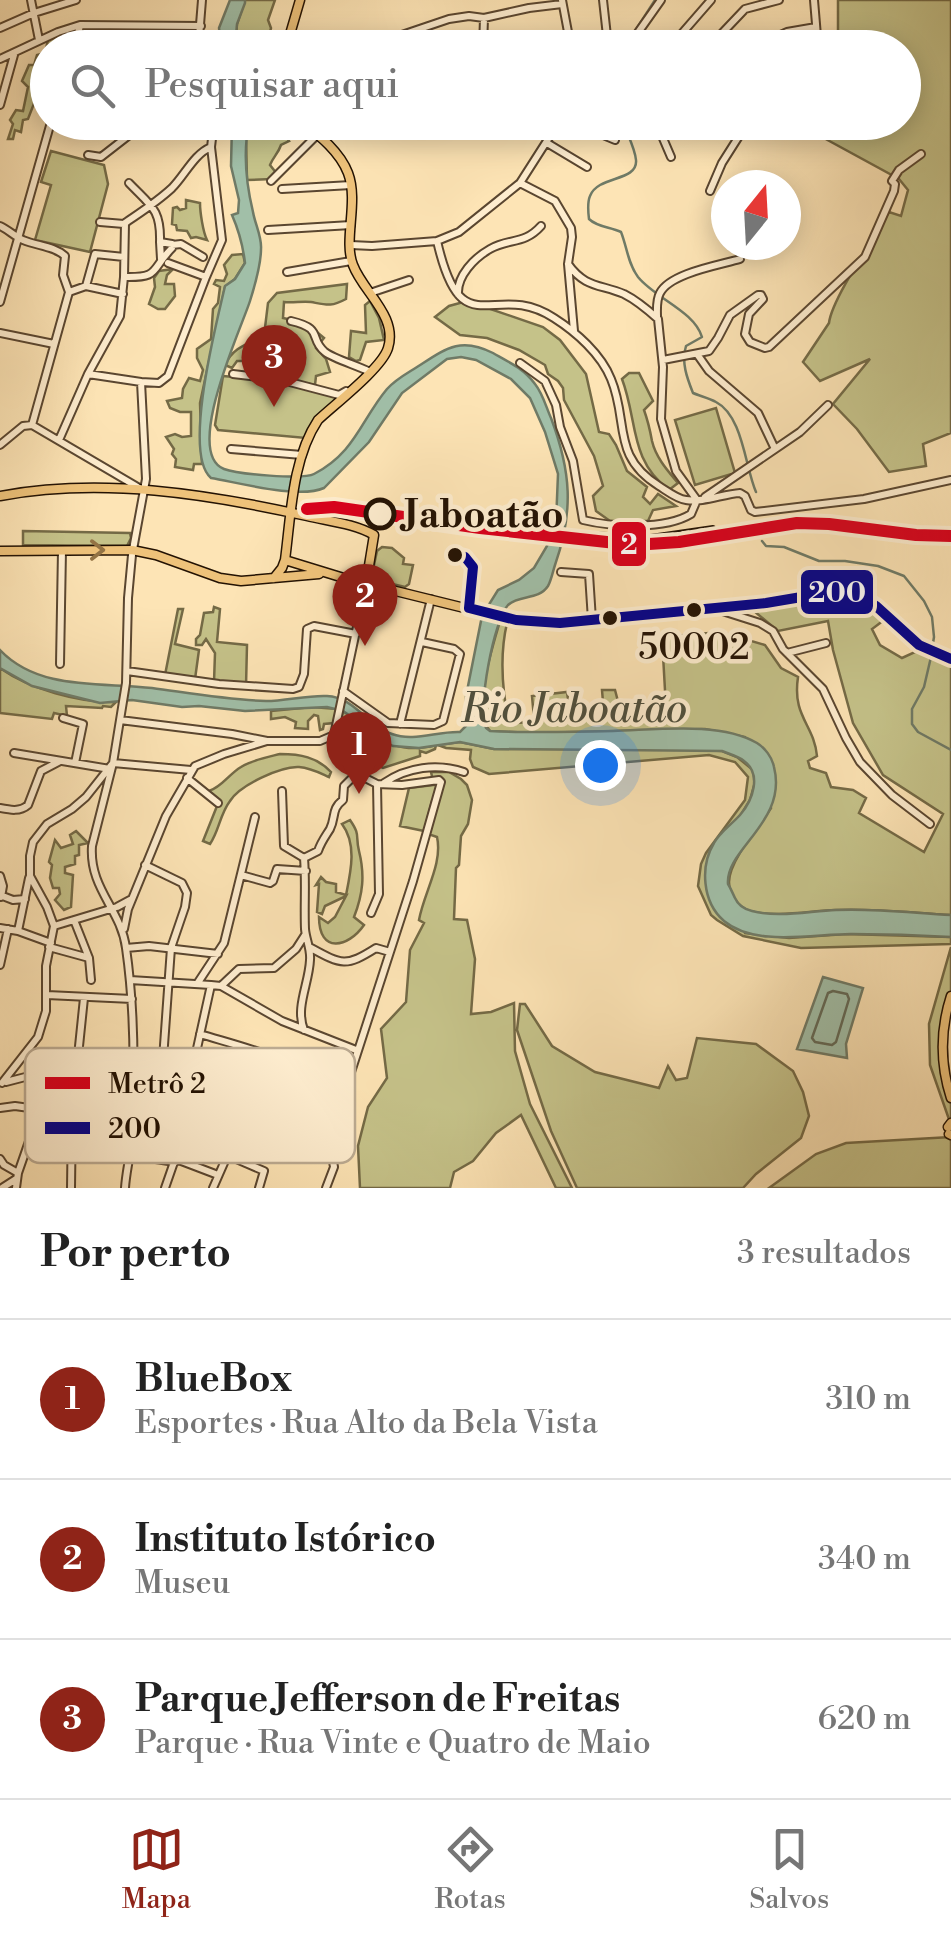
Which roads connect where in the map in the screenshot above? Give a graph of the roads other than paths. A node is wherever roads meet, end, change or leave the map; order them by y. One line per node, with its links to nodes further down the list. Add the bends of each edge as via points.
1 (31, 0): 11 (street)
2 (76, 0): 11 (street)
3 (202, 0): 14 (street)
4 (300, 0): 21 (main road)
5 (602, 0): 25 (street)
6 (661, 0): 26 (street)
7 (711, 0): 27 (street)
8 (779, 0): 28 (street, via 746,10)
9 (814, 0): 15 (street)
10 (562, 2): 12 (street); 24 (street)
11 (34, 14): 16 (street); 17 (street)
12 (484, 18): 22 (street); 23 (street)
13 (80, 25): 14 (street); 18 (street); 19 (street)
14 (202, 26): 20 (street)
15 (816, 26): 29 (street); 30 (street)
16 (0, 28)
17 (37, 30)
18 (66, 30)
19 (79, 30)
20 (201, 30)
21 (291, 30)
22 (414, 30)
23 (484, 30)
24 (569, 30)
25 (606, 30)
26 (640, 30)
27 (688, 30)
28 (726, 30)
29 (796, 30)
30 (816, 30)
31 (30, 45): 32 (street)
32 (14, 54): 33 (street); 34 (street)
33 (0, 59)
34 (0, 104)
35 (46, 140): 62 (street)
36 (124, 140): 46 (street, via 101,158)
37 (212, 140): 44 (street)
38 (312, 140): 49 (street)
39 (323, 140): 42 (main road)
40 (663, 140): 47 (street)
41 (737, 140): 54 (street)
42 (325, 142): 52 (main road)
43 (547, 142): 48 (street); 50 (street)
44 (211, 146): 55 (street); 74 (street, via 222,234)
45 (920, 154): 89 (street, via 893,180 865,258 769,347 745,334 752,310 764,300 758,294 730,314 709,351)
46 (88, 155)
47 (670, 156)
48 (587, 167)
49 (271, 181)
50 (520, 182): 63 (street, via 459,232); 72 (street, via 560,208 572,232)
51 (130, 184): 55 (street)
52 (351, 185): 53 (street); 58 (main road)
53 (282, 189)
54 (710, 191)
55 (151, 206): 57 (street); 64 (street, via 160,219)
56 (100, 222): 57 (street)
57 (124, 224): 68 (street)
58 (352, 224): 61 (street); 66 (main road)
59 (0, 226): 62 (street)
60 (541, 226): 82 (street, via 482,255 460,279)
61 (268, 230)
62 (17, 239): 77 (street); 79 (street, via 64,252)
63 (437, 241): 66 (street); 82 (street)
64 (160, 242): 65 (street); 70 (street)
65 (172, 245): 67 (street); 70 (street)
66 (351, 245): 71 (main road)
67 (203, 256)
68 (125, 257): 75 (street); 78 (street, via 96,253)
69 (737, 260): 84 (street, via 675,279 658,296)
70 (164, 261): 74 (street); 75 (street, via 149,277)
71 (351, 261): 73 (street); 80 (main road)
72 (568, 264): 84 (street, via 584,282 630,297); 87 (street)
73 (287, 272)
74 (206, 276): 95 (street, via 168,376)
75 (124, 277): 81 (street)
76 (409, 280): 80 (street)
77 (3, 282): 83 (street)
78 (86, 286): 79 (street); 81 (street)
79 (69, 292): 88 (street)
80 (370, 293): 92 (main road, via 390,338)
81 (123, 294): 93 (street, via 118,320)
82 (458, 296): 87 (street, via 474,305 533,307)
83 (0, 302)
84 (658, 319): 90 (street)
85 (291, 321): 92 (street, via 314,330 326,352)
86 (0, 332): 88 (street)
87 (574, 332): 107 (street, via 611,378 636,470 676,496)
88 (54, 344): 98 (street)
89 (688, 356): 90 (street); 102 (street, via 758,413)
90 (662, 360): 107 (street, via 664,433 676,471)
91 (520, 363): 107 (street, via 544,381 557,408 584,521 666,523 688,517)
92 (370, 372): 96 (main road)
93 (88, 374): 95 (street); 99 (street)
94 (233, 374): 96 (street, via 339,395)
95 (141, 382): 105 (street)
96 (352, 389): 103 (main road, via 318,420)
97 (828, 405): 102 (street)
98 (32, 424): 99 (street); 100 (street)
99 (59, 440): 105 (street)
100 (0, 445)
101 (231, 449): 103 (street)
102 (775, 449): 107 (street)
103 (302, 455): 108 (main road)
104 (951, 480): 107 (street, via 758,512 740,493)
105 (143, 490): 106 (main road, via 63,488); 108 (main road); 110 (street)
106 (0, 496)
107 (700, 499)
108 (291, 513): 112 (main road); 116 (main road, via 373,534)
109 (62, 550): 110 (main road, one-way to 110); 111 (main road); 125 (street)
110 (132, 550): 115 (main road, via 230,580); 126 (street)
111 (0, 551)
112 (285, 560): 114 (main road); 115 (main road)
113 (560, 572): 119 (street, via 588,574)
114 (323, 573): 115 (main road); 116 (main road)
115 (274, 578)
116 (366, 584): 117 (main road); 120 (street)
117 (431, 598): 119 (main road, via 505,618); 121 (street)
118 (715, 608): 119 (main road); 123 (street, via 766,626); 124 (main road, via 852,593 880,607 923,648)
119 (592, 621)
120 (356, 634): 126 (street, via 307,629 303,679 293,689); 127 (street)
121 (422, 642): 130 (street); 130 (street, via 460,654 453,689 443,721)
122 (826, 643): 123 (street)
123 (787, 653): 147 (street, via 822,689 860,762)
124 (951, 659)
125 (60, 664)
126 (127, 671): 129 (street)
127 (343, 694): 130 (street, via 381,720); 131 (street)
128 (64, 718): 137 (street, via 83,724)
129 (120, 720): 132 (street); 138 (street)
130 (400, 724)
131 (334, 734): 133 (street); 134 (street)
132 (267, 741): 133 (street); 141 (street, via 200,763)
133 (320, 741): 134 (street)
134 (336, 750): 139 (street)
135 (14, 752): 136 (street)
136 (61, 761): 137 (street); 145 (street, via 41,771 25,808)
137 (74, 763): 138 (street)
138 (110, 767): 141 (street); 152 (street, via 79,804 42,828 31,848); 156 (street, via 92,859)
139 (357, 772): 142 (street); 148 (street, via 344,786 318,851)
140 (464, 772): 142 (street, via 430,766)
141 (189, 774): 144 (street); 149 (street)
142 (380, 784): 157 (street, via 379,894); 168 (street, via 441,782)
143 (282, 791): 148 (street, via 284,846)
144 (218, 803)
145 (0, 808)
146 (255, 817): 150 (street)
147 (930, 824)
148 (304, 864): 150 (street, via 277,869 274,881); 163 (street)
149 (145, 865): 155 (street); 167 (street, via 186,890)
150 (241, 875): 169 (street)
151 (0, 876): 153 (street)
152 (30, 876): 154 (street); 159 (street)
153 (1, 896): 154 (street)
154 (25, 899): 161 (street)
155 (132, 900): 156 (street); 162 (street)
156 (111, 908): 158 (street); 162 (street)
157 (371, 912)
158 (74, 920): 159 (street); 170 (street)
159 (54, 926): 164 (street)
160 (4, 929): 161 (street); 171 (street)
161 (18, 931): 164 (street)
162 (124, 932): 166 (street)
163 (305, 935): 165 (street); 177 (street, via 274,968 237,970)
164 (50, 945): 170 (street); 178 (street)
165 (310, 947): 168 (street, via 342,962 376,948); 182 (street)
166 (126, 948): 167 (street); 173 (street)
167 (171, 948): 169 (street); 174 (street)
168 (390, 952): 191 (street)
169 (218, 954): 175 (street)
170 (90, 958): 172 (street)
171 (0, 961)
172 (91, 980)
173 (130, 980): 174 (street); 181 (street)
174 (167, 984): 175 (street); 187 (street)
175 (198, 984): 176 (street)
176 (211, 985): 177 (street); 183 (street)
177 (221, 986): 182 (street)
178 (47, 995): 180 (street); 184 (street)
179 (951, 996): 195 (main road, via 942,1036)
180 (84, 998): 181 (street); 185 (street)
181 (132, 999): 186 (street)
182 (304, 1030): 190 (street)
183 (200, 1034): 188 (street); 189 (street)
184 (29, 1048)
185 (80, 1048)
186 (132, 1048)
187 (164, 1048)
188 (197, 1048)
189 (248, 1048)
190 (351, 1048)
191 (356, 1050): 193 (street)
192 (25, 1053): 194 (street)
193 (355, 1053)
194 (1, 1083)
195 (951, 1098)
196 (0, 1108): 197 (street)
197 (25, 1108)
198 (0, 1155): 208 (street)
199 (25, 1155): 208 (street)
200 (71, 1163): 211 (street)
201 (128, 1163): 212 (street)
202 (175, 1163): 213 (street)
203 (182, 1163): 207 (street)
204 (223, 1163): 207 (street)
205 (247, 1163): 215 (street, via 262,1169)
206 (333, 1163): 216 (street)
207 (218, 1175): 214 (street)
208 (18, 1176): 209 (street); 210 (street)
209 (2, 1188)
210 (16, 1188)
211 (70, 1188)
212 (125, 1188)
213 (165, 1188)
214 (213, 1188)
215 (259, 1188)
216 (326, 1188)

